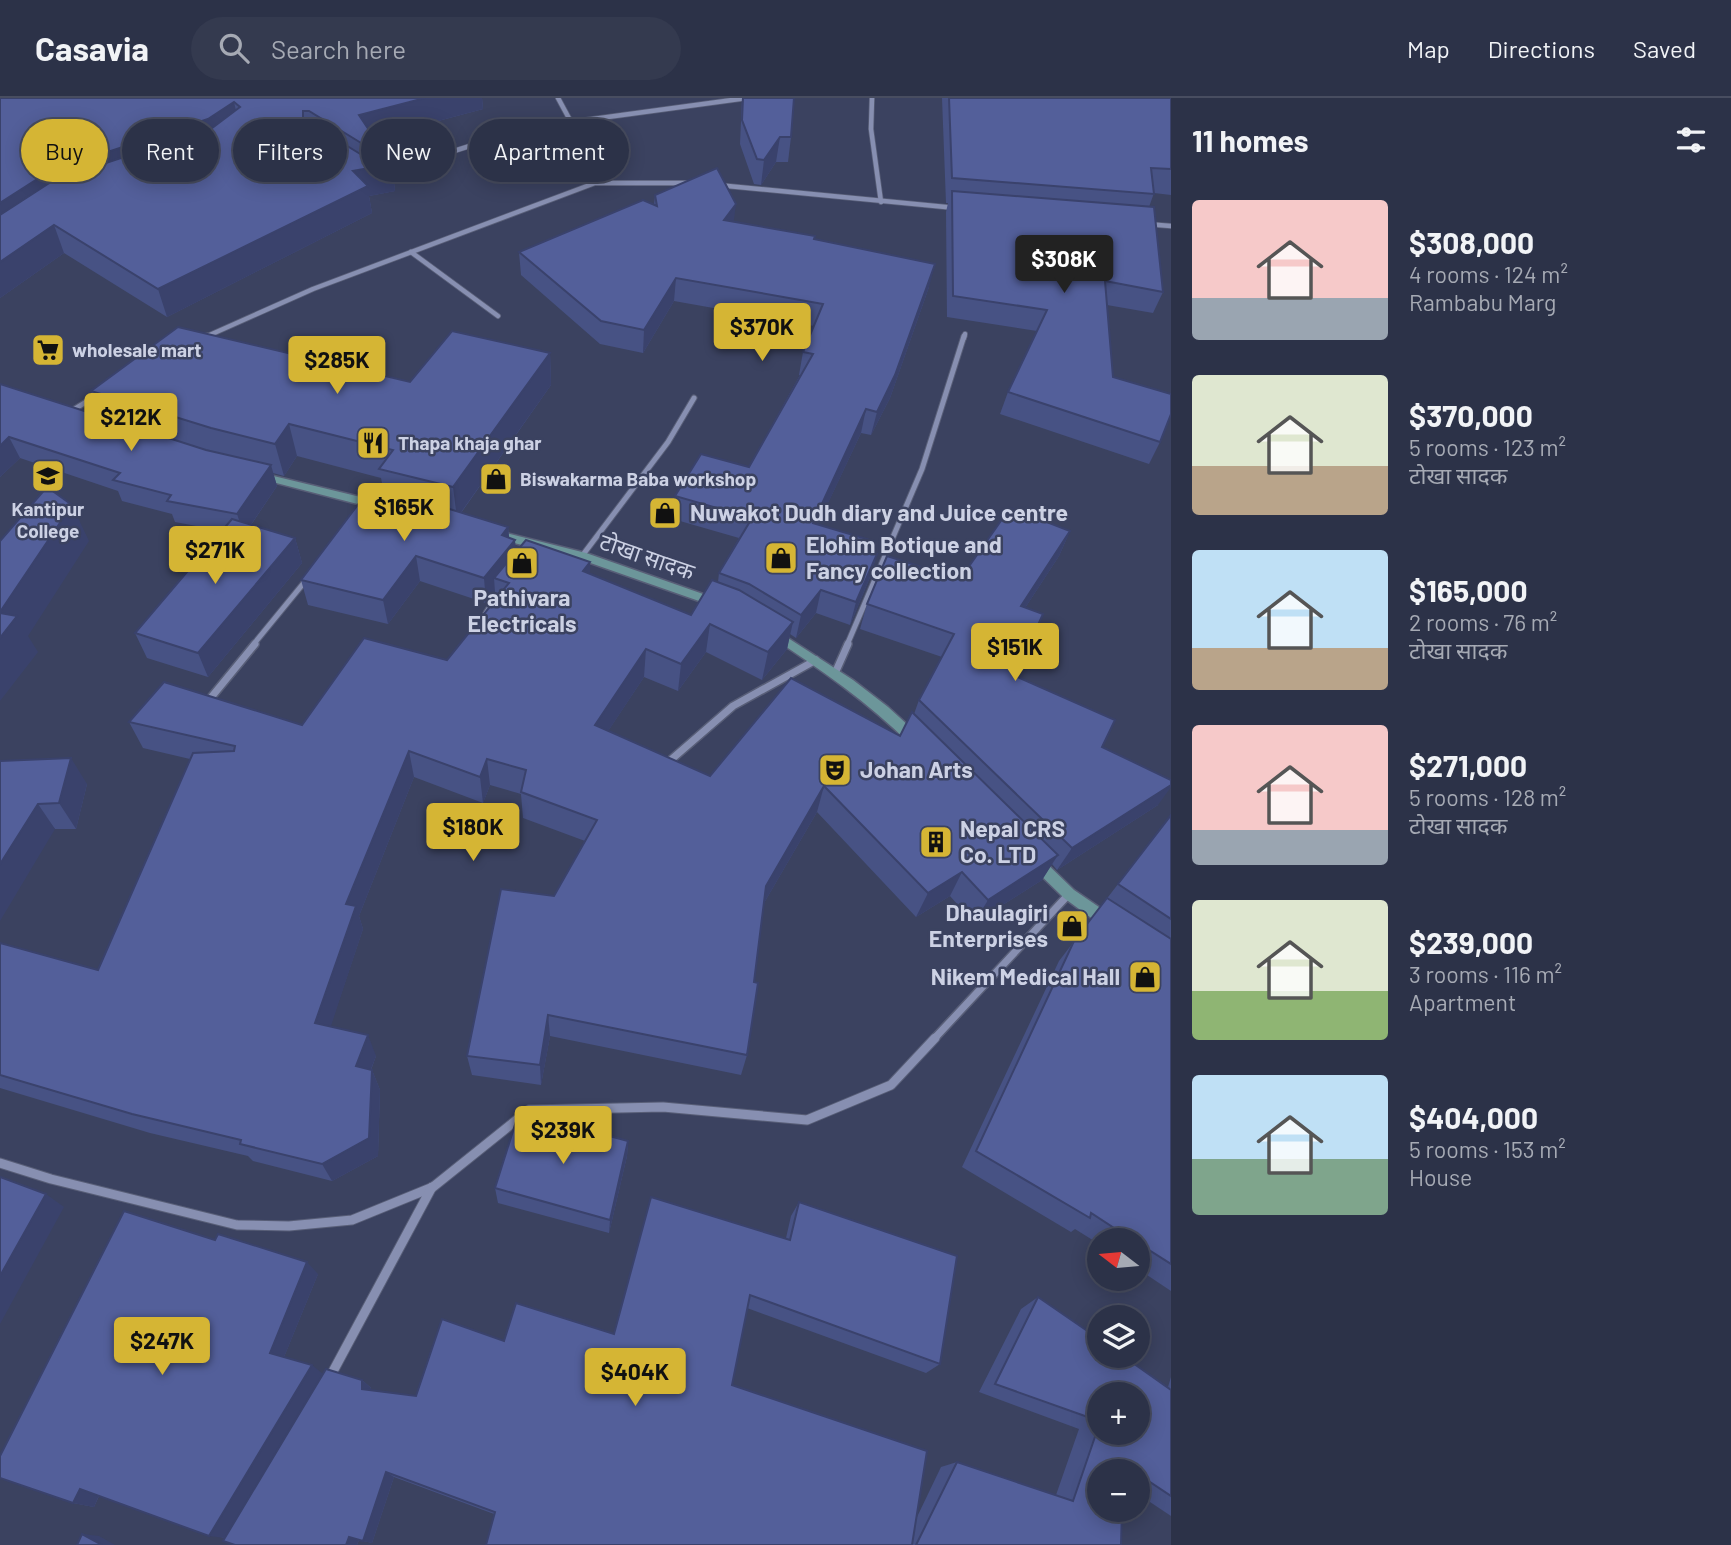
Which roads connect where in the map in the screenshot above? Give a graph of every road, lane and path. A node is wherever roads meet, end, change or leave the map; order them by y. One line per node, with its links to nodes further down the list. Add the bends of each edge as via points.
1 (558, 98): 4 (street)
2 (747, 98): 5 (street)
3 (872, 98): 6 (street, via 871,129)
4 (569, 119)
5 (593, 119)
6 (881, 202): 7 (street); 10 (street, via 681,181 594,183)
7 (964, 209)
8 (1144, 223): 9 (street)
9 (1171, 226)
10 (411, 252): 11 (street); 13 (street)
11 (498, 316)
12 (965, 334): 27 (street, via 922,469)
13 (189, 344)
14 (108, 388): 16 (street)
15 (694, 398): 20 (street, via 668,442)
16 (64, 416)
17 (243, 472): 18 (main road, via 365,508)
18 (395, 509)
19 (488, 533): 20 (main road, टोखा सादक, via 536,551)
20 (582, 556): 23 (main road, टोखा सादक)
21 (310, 575): 28 (street)
22 (507, 584): 24 (street)
23 (727, 607)
24 (480, 625)
25 (762, 625): 26 (main road)
26 (816, 660): 27 (main road); 30 (street, via 733,706)
27 (835, 671): 29 (main road, via 881,706)
28 (209, 700)
29 (931, 756)
30 (656, 773)
31 (1020, 845): 32 (main road)
32 (1069, 894): 33 (main road); 35 (street, via 891,1085 807,1120 663,1107 528,1110)
33 (1126, 934)
34 (0, 1163): 35 (street, via 237,1225 352,1220)
35 (433, 1186): 36 (street)
36 (325, 1385)

